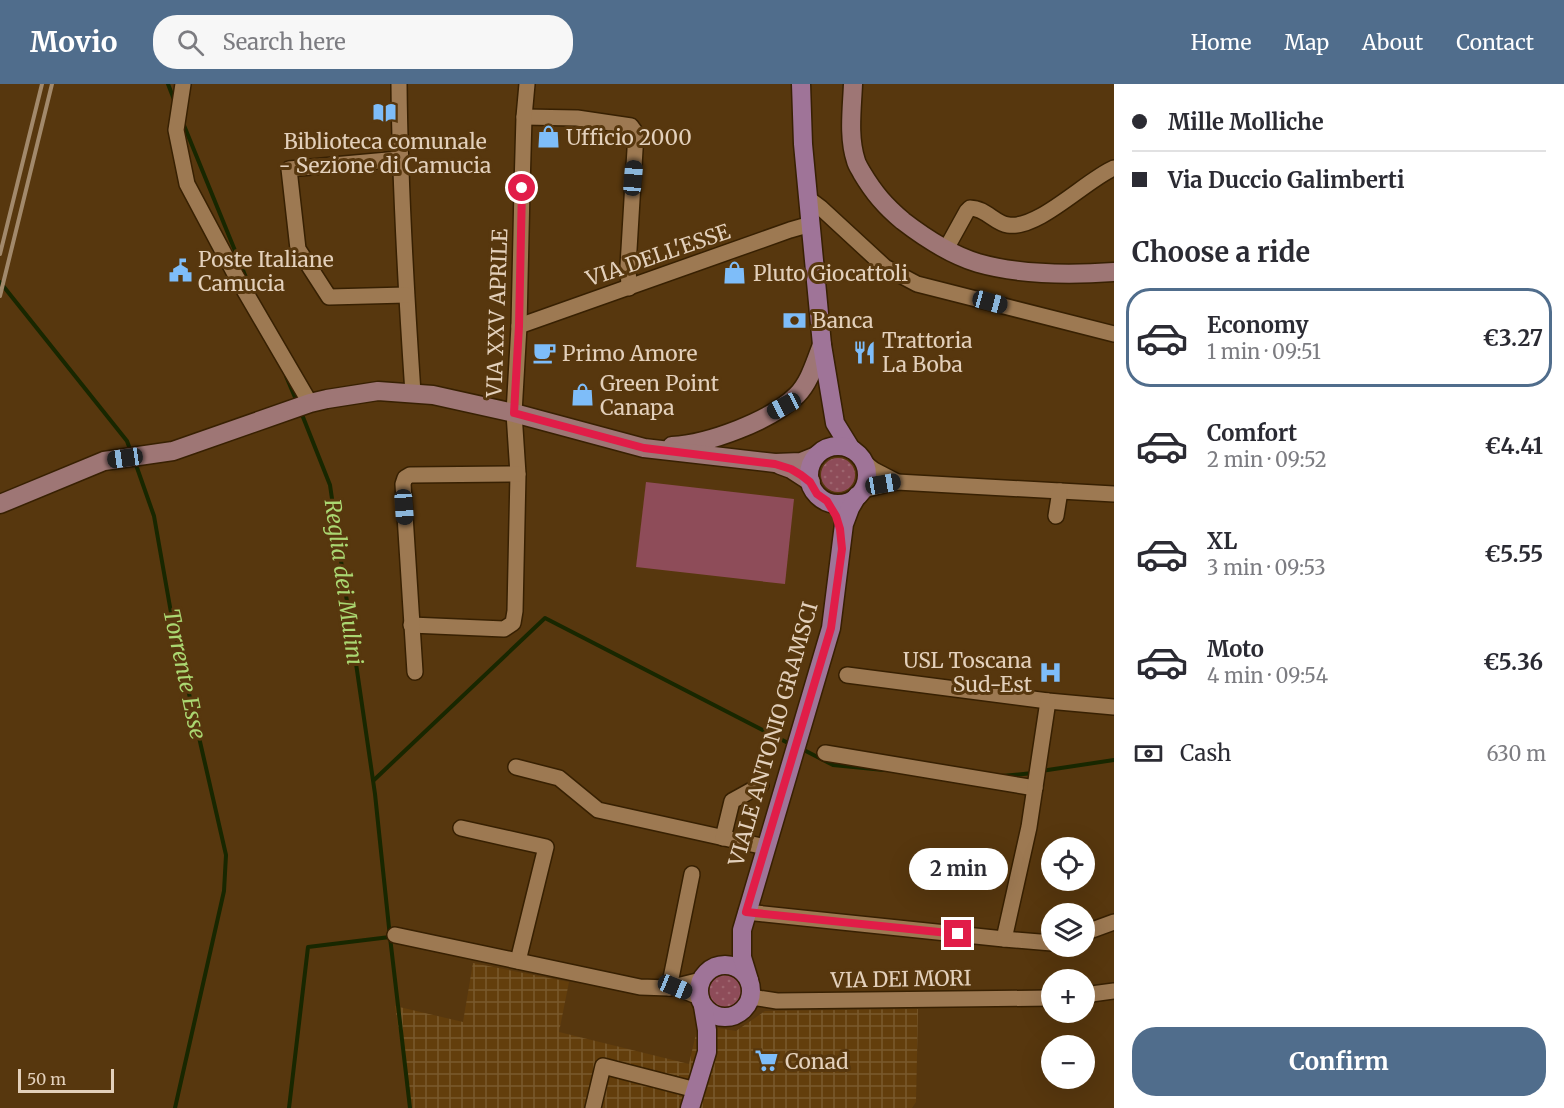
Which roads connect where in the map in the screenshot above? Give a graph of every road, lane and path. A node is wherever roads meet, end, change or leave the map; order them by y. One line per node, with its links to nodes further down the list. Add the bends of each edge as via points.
1 (183, 84): 19 (street, via 176,130 187,184)
2 (399, 84): 7 (street)
3 (527, 84): 6 (street, VIA XXV APRILE)
4 (801, 84): 9 (main road)
5 (853, 84): 11 (street, via 851,135 856,161 873,192 888,209)
6 (524, 117): 13 (street, via 577,118 631,126 636,133); 15 (street, VIA XXV APRILE)
7 (399, 159): 14 (street); 14 (street, via 289,169 298,249 329,297)
8 (1114, 168): 11 (street, via 1061,204 1020,225 1006,225 978,208 970,208)
9 (809, 199): 10 (main road); 16 (street, via 885,267 917,284)
10 (811, 224): 13 (street, VIA DELL'ESSE); 17 (main road)
11 (946, 249): 12 (street, via 977,263 1023,272)
12 (1114, 272)
13 (629, 288): 15 (street, VIA DELL'ESSE)
14 (406, 295): 18 (street)
15 (519, 326): 20 (street, VIA XXV APRILE)
16 (1114, 334)
17 (822, 345): 21 (main road); 22 (street, via 798,394)
18 (413, 393): 19 (street, via 378,391); 20 (street)
19 (310, 403): 29 (street, via 174,451 104,461)
20 (514, 413): 23 (street); 30 (street, VIA XXV APRILE)
21 (832, 414): 24 (main road); 25 (main road, via 828,440)
22 (747, 425): 23 (street, via 686,445); 26 (street, via 740,440)
23 (644, 448): 26 (street)
24 (851, 449): 25 (main road, via 833,446); 27 (main road)
25 (820, 453): 28 (street, via 801,462); 31 (main road, via 810,469)
26 (738, 460): 28 (street)
27 (864, 462): 32 (street); 35 (main road, VIALE ANTONIO GRAMSCI, via 867,481)
28 (775, 464): 31 (street)
29 (73, 474): 33 (street); 38 (street)
30 (518, 474): 41 (street, VIA XXV APRILE, via 513,622 504,629); 41 (street, via 405,478 402,484)
31 (810, 482): 37 (main road, VIALE ANTONIO GRAMSCI)
32 (897, 482): 34 (street); 35 (street)
33 (0, 491)
34 (1060, 491): 36 (street); 39 (street)
35 (860, 493): 37 (main road, via 843,503); 40 (main road, VIALE ANTONIO GRAMSCI, via 844,524)
36 (1114, 494)
37 (827, 501): 40 (main road, VIALE ANTONIO GRAMSCI, via 836,516)
38 (0, 504)
39 (1056, 516)
40 (842, 549): 52 (main road, VIALE ANTONIO GRAMSCI, via 831,628)
41 (411, 625): 42 (street)
42 (415, 672)
43 (847, 675): 44 (street)
44 (1048, 701): 45 (street); 49 (street)
45 (1114, 708)
46 (825, 753): 49 (street)
47 (516, 767): 51 (street, via 560,778 598,810)
48 (761, 785): 51 (street, via 732,801)
49 (1035, 788): 58 (street)
50 (461, 828): 60 (street, via 546,847)
51 (723, 838): 52 (street)
52 (765, 847): 54 (main road, VIALE ANTONIO GRAMSCI)
53 (692, 874): 61 (street)
54 (744, 921): 58 (street); 62 (main road, VIALE ANTONIO GRAMSCI, via 728,953); 63 (main road, VIALE ANTONIO GRAMSCI, via 742,957)
55 (1114, 922): 56 (street)
56 (1095, 929)
57 (395, 935): 60 (street, VIALE ANTONIO GRAMSCI)
58 (1004, 939): 59 (street)
59 (1041, 942)
60 (518, 961): 61 (street, VIALE ANTONIO GRAMSCI, via 640,987)
61 (672, 987): 62 (street, VIALE ANTONIO GRAMSCI)
62 (703, 988): 63 (main road, VIALE ANTONIO GRAMSCI, via 718,966 727,965 743,973); 67 (main road, via 714,1016); 68 (main road)
63 (750, 989): 66 (street, VIA DEI MORI, via 777,1001); 67 (main road, via 748,1005)
64 (1114, 991): 65 (street)
65 (1095, 994)
66 (1041, 998)
67 (736, 1015): 68 (main road)
68 (707, 1052): 69 (main road)
69 (696, 1090): 70 (street, via 603,1066); 71 (main road)
70 (593, 1108)
71 (690, 1108)

